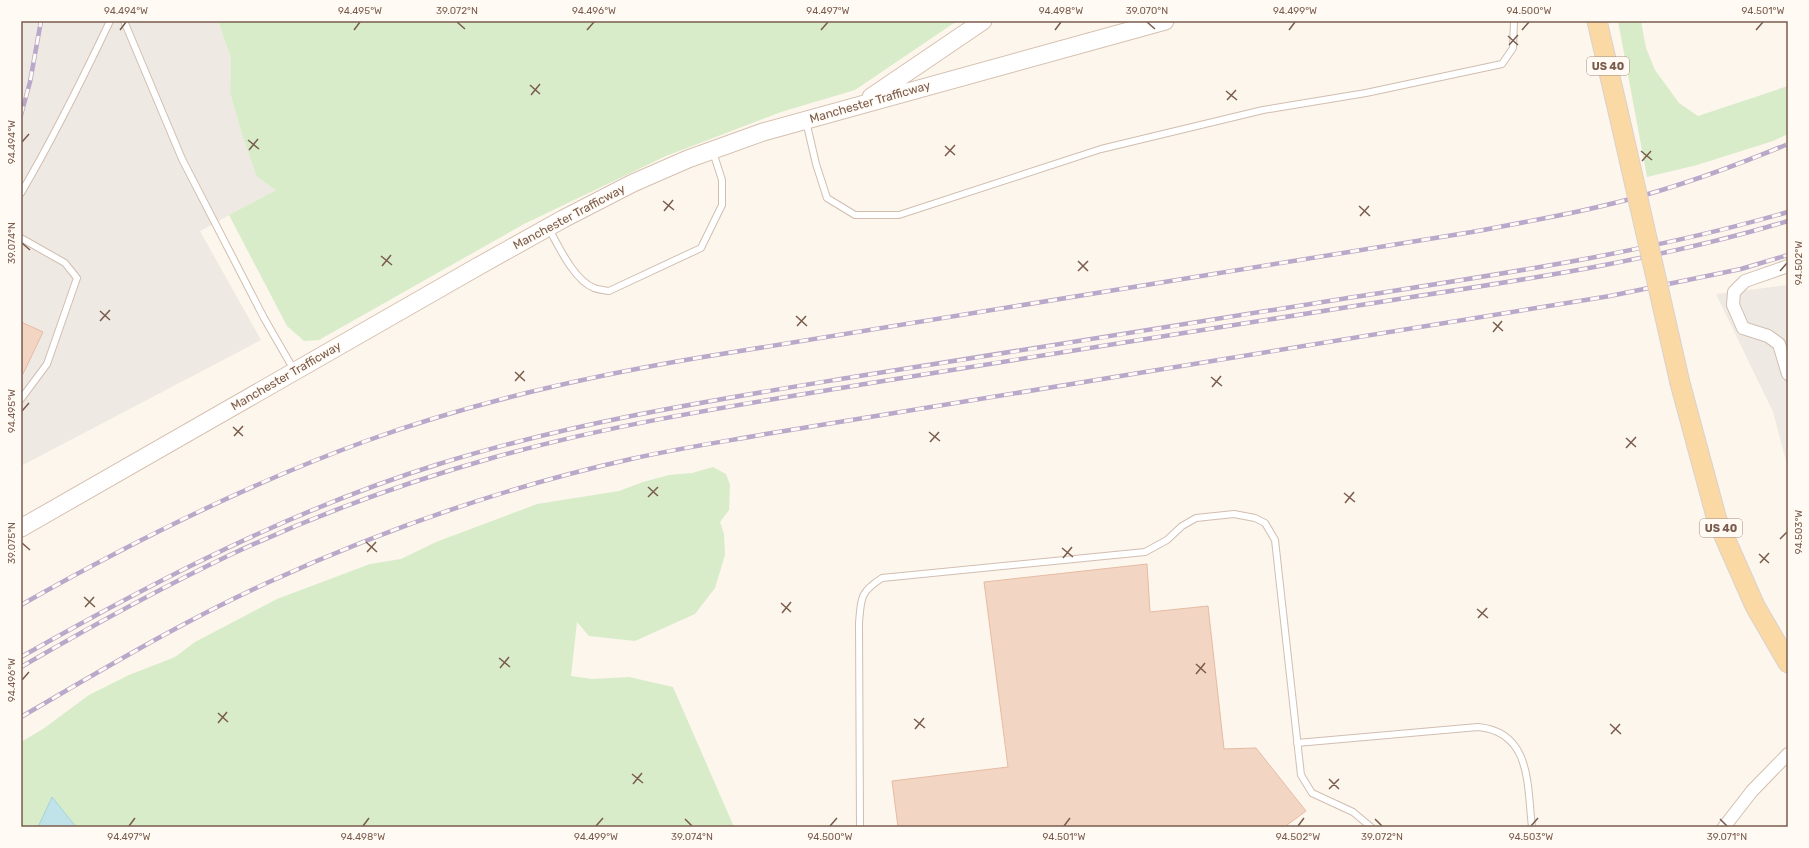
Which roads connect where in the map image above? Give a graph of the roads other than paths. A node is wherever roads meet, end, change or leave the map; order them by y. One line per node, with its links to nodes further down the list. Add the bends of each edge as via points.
1 (110, 21): 10 (lane, via 75,95)
2 (124, 21): 15 (lane, via 182,159 264,318)
3 (983, 21): 7 (main road)
4 (1165, 21): 7 (main road, Manchester Trafficway)
5 (1514, 21): 8 (lane, via 1513,48 1502,64 1366,93 1262,110 1101,149 899,215 855,215 827,198)
6 (1597, 21): 19 (main road, US 40, bridge, via 1680,383 1717,520 1755,606)
7 (860, 104): 8 (main road, Manchester Trafficway)
8 (806, 120): 9 (main road, Manchester Trafficway, via 763,132)
9 (712, 151): 11 (main road, Manchester Trafficway, via 633,183); 11 (lane, via 722,180 722,205 700,248 616,288 609,291 593,288 578,276)
10 (21, 193)
11 (548, 227): 15 (main road, Manchester Trafficway)
12 (21, 238): 17 (lane, via 66,263 77,278 47,364)
13 (1788, 266): 14 (street, via 1745,281 1734,292 1733,305 1743,328)
14 (1783, 343): 16 (street)
15 (295, 372): 18 (main road, Manchester Trafficway)
16 (1788, 374)
17 (21, 400)
18 (21, 528)
19 (1788, 663)
20 (1297, 743): 22 (lane, via 1275,540 1265,523 1255,518 1234,514 1196,518 1182,526 1167,540 1145,552 882,578 868,586 861,600); 23 (lane, via 1300,775 1312,793 1353,812); 24 (lane, via 1490,728 1518,748 1524,763)
21 (1788, 754): 25 (street, via 1752,791)
22 (860, 827)
23 (1371, 827)
24 (1532, 827)
25 (1724, 827)

